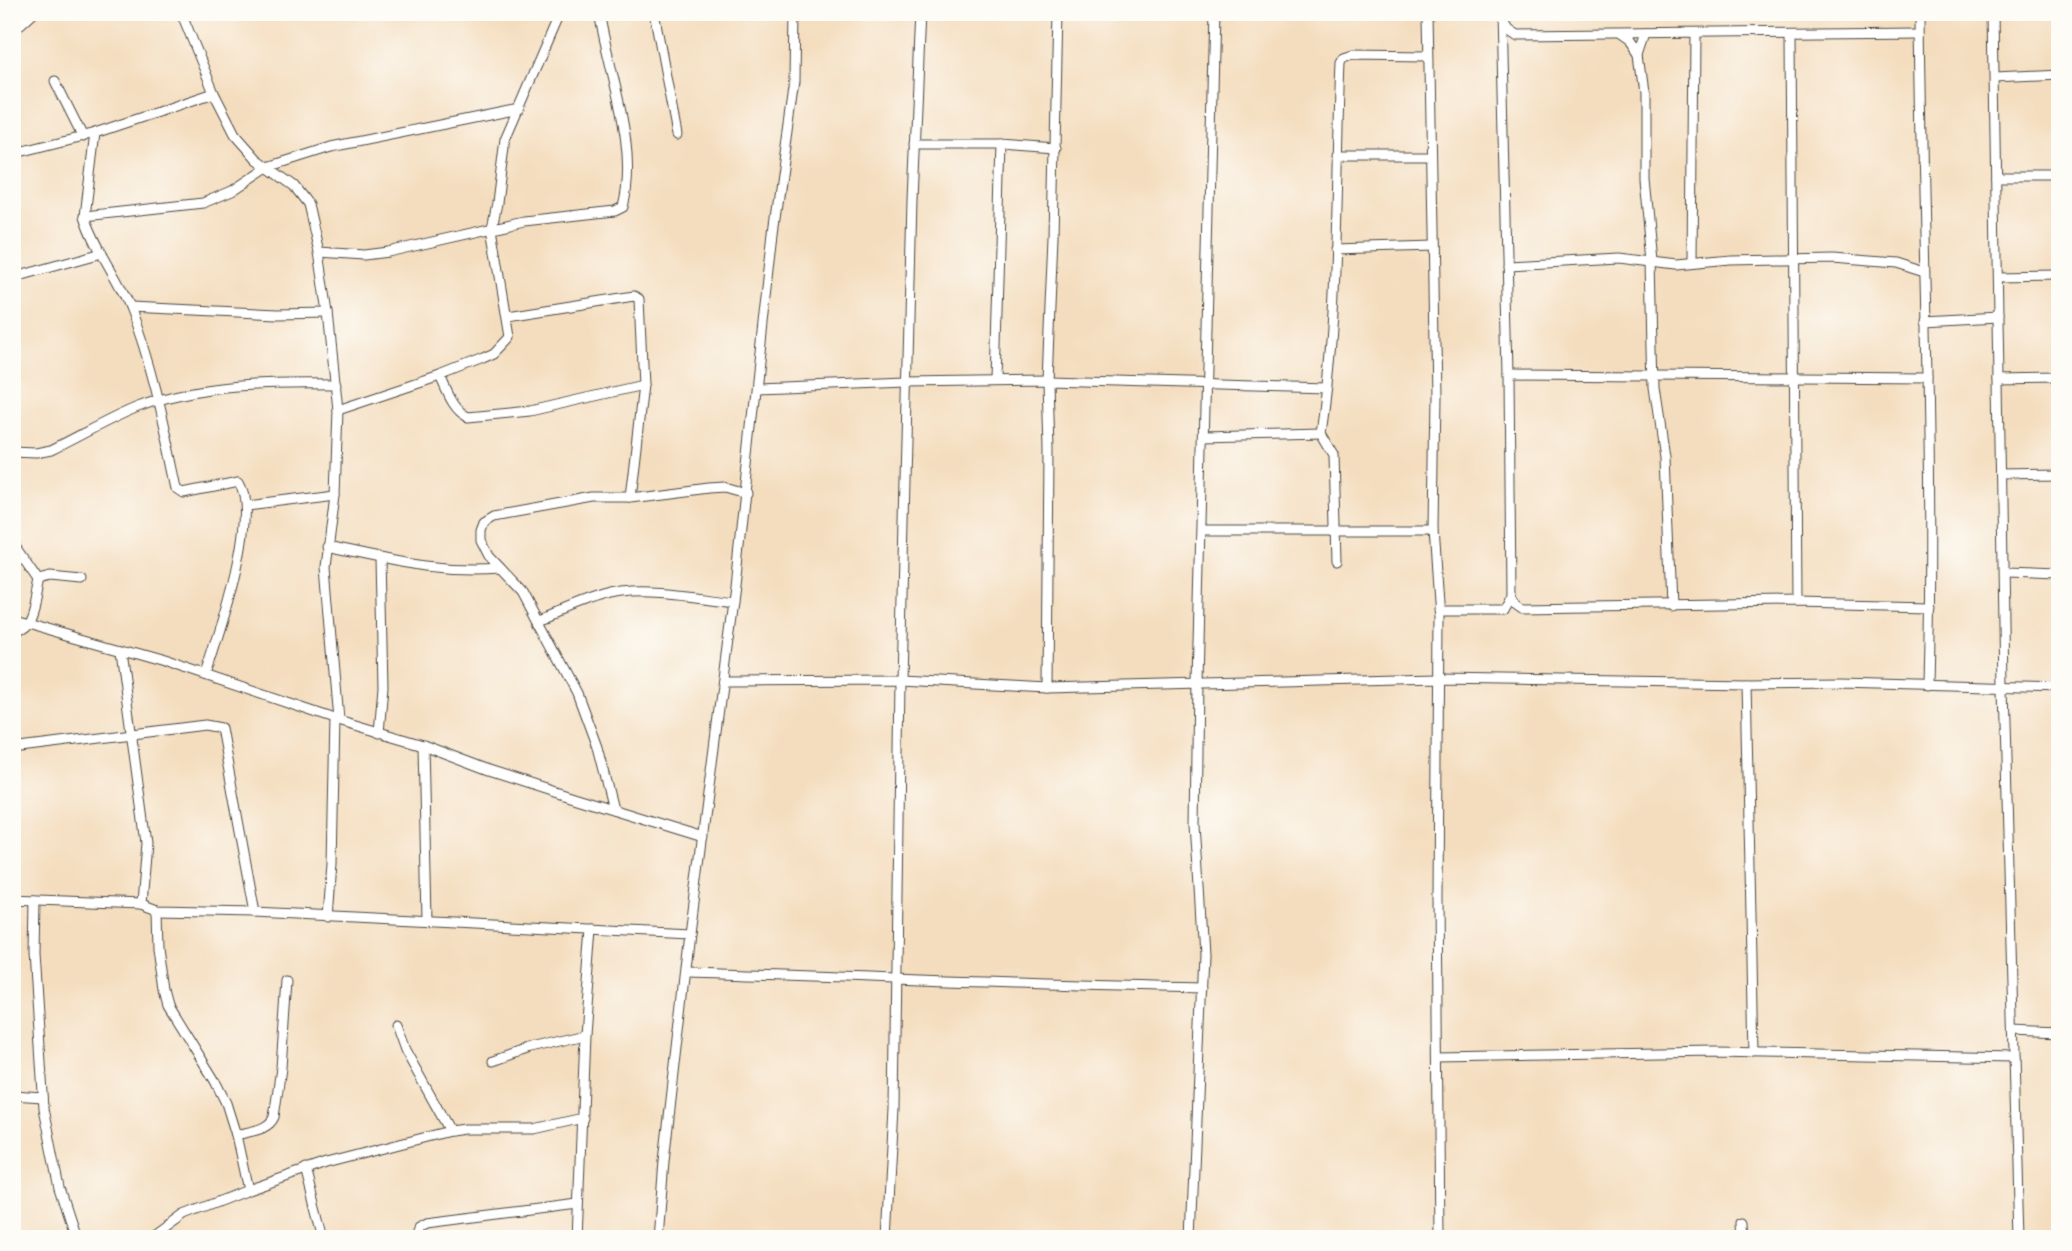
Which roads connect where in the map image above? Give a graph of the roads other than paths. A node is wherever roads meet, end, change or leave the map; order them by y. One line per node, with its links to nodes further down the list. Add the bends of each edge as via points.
1 (34, 12): 17 (street)
2 (181, 12): 29 (street)
3 (560, 12): 30 (street)
4 (574, 12): 5 (street)
5 (580, 12)
6 (599, 12): 44 (street, via 628,149 623,207)
7 (653, 12): 32 (street)
8 (795, 12): 75 (street, via 794,82)
9 (920, 12): 34 (street)
10 (1058, 12): 36 (street)
11 (1214, 12): 72 (street)
12 (1428, 12): 25 (street)
13 (1920, 12): 16 (street)
14 (1993, 12): 27 (street)
15 (1500, 16): 21 (street); 23 (street)
16 (1920, 31): 20 (street); 53 (street)
17 (12, 32)
18 (1646, 34): 19 (street); 22 (street); 24 (street)
19 (1694, 34): 20 (street); 51 (street)
20 (1792, 34): 50 (street)
21 (1515, 35): 22 (street); 23 (street)
22 (1620, 35): 24 (street)
23 (1501, 54): 52 (street)
24 (1639, 55): 49 (street)
25 (1427, 56): 38 (street, via 1344,58); 39 (street)
26 (2060, 75): 27 (street)
27 (1995, 78): 41 (street)
28 (55, 81): 33 (street)
29 (214, 93): 31 (street); 40 (street, via 235,134)
30 (519, 109): 40 (street, via 331,147); 44 (street, via 505,139)
31 (95, 133): 33 (street); 43 (street)
32 (677, 135)
33 (83, 137): 37 (street)
34 (914, 144): 35 (street); 71 (street)
35 (1002, 144): 36 (street); 69 (street)
36 (1056, 148): 70 (street)
37 (12, 154)
38 (1337, 155): 39 (street); 46 (street)
39 (1430, 155): 45 (street)
40 (268, 167): 43 (street, via 232,191 203,203); 48 (street, via 294,186 308,204)
41 (1996, 176): 42 (street); 55 (street)
42 (2060, 176)
43 (85, 216): 47 (street)
44 (492, 228): 48 (street, via 388,252); 59 (street)
45 (1432, 247): 46 (street); 90 (street)
46 (1335, 250): 76 (street)
47 (102, 253): 56 (street); 57 (street)
48 (319, 253): 58 (street)
49 (1652, 261): 51 (street); 52 (street, via 1619,258); 64 (street)
50 (1795, 261): 51 (street); 53 (street, via 1873,260); 65 (street)
51 (1692, 263)
52 (1506, 264): 62 (street)
53 (1924, 272): 61 (street)
54 (2060, 276): 55 (street)
55 (1998, 277): 60 (street)
56 (12, 278)
57 (130, 307): 58 (street); 77 (street)
58 (328, 313): 73 (street)
59 (508, 316): 63 (street, via 510,337 500,349); 74 (street, via 637,297)
60 (1998, 317): 61 (street); 68 (street)
61 (1925, 321): 66 (street)
62 (1509, 375): 64 (street); 100 (street)
63 (440, 376): 74 (street, via 454,405 468,417 530,411); 78 (street)
64 (1655, 376): 65 (street); 103 (street, via 1665,456)
65 (1796, 377): 66 (street); 102 (street)
66 (1927, 378): 104 (street)
67 (2060, 378): 68 (street)
68 (1999, 379): 83 (street)
69 (995, 380): 70 (street); 71 (street)
70 (1047, 380): 72 (street); 119 (street)
71 (907, 382): 75 (street); 113 (street)
72 (1205, 383): 76 (street); 80 (street)
73 (336, 384): 77 (street, via 256,383); 78 (street)
74 (643, 385): 86 (street)
75 (757, 388): 84 (street)
76 (1327, 388): 79 (street)
77 (160, 400): 81 (street, via 51,450); 87 (street, via 178,488 184,492 238,481)
78 (338, 410): 85 (street)
79 (1321, 433): 80 (street); 89 (street, via 1334,455)
80 (1204, 436): 88 (street)
81 (12, 452)
82 (2060, 474): 83 (street)
83 (2001, 475): 96 (street)
84 (746, 493): 86 (street, via 725,486); 101 (street)
85 (335, 494): 87 (street); 92 (street)
86 (630, 498): 95 (street, via 594,498 494,516 484,522 481,541)
87 (245, 505): 111 (street, via 234,578)
88 (1202, 530): 89 (street); 115 (street)
89 (1337, 530): 90 (street); 94 (street)
90 (1433, 531): 105 (street)
91 (12, 542): 98 (street)
92 (327, 547): 93 (street); 121 (street)
93 (380, 559): 95 (street, via 447,570); 123 (street, via 383,686)
94 (1336, 561)
95 (500, 568): 107 (street, via 523,592)
96 (2003, 573): 97 (street); 118 (street)
97 (2060, 575)
98 (38, 580): 99 (street, via 50,576); 108 (street)
99 (82, 580)
100 (1511, 594): 103 (street, via 1522,607); 105 (street, via 1503,609)
101 (733, 601): 107 (street, via 621,594); 114 (street)
102 (1796, 603): 103 (street); 104 (street)
103 (1671, 606)
104 (1929, 606): 117 (street)
105 (1438, 609): 112 (street)
106 (12, 618): 108 (street)
107 (540, 621): 126 (street, via 588,719)
108 (26, 623): 109 (street); 110 (street)
109 (12, 631)
110 (120, 649): 111 (street); 122 (street)
111 (205, 675): 121 (street)
112 (1438, 678): 115 (street); 116 (street); 146 (street)
113 (900, 680): 114 (street); 119 (street); 138 (street)
114 (723, 681): 127 (street)
115 (1197, 683): 119 (street); 140 (street, via 1195,823)
116 (1746, 684): 117 (street); 145 (street)
117 (1927, 685): 118 (street)
118 (2004, 686): 120 (street); 142 (street)
119 (1047, 688)
120 (2060, 688)
121 (337, 720): 123 (street); 133 (street)
122 (130, 733): 125 (street); 130 (street, via 146,843); 132 (street, via 205,725 221,728)
123 (379, 733): 124 (street)
124 (423, 745): 126 (street); 134 (street)
125 (12, 749)
126 (613, 809): 127 (street)
127 (703, 838): 136 (street)
128 (12, 899): 129 (street)
129 (35, 900): 130 (street); 150 (street)
130 (141, 904): 131 (street)
131 (157, 910): 132 (street); 153 (street, via 168,1005 215,1081)
132 (255, 912): 133 (street)
133 (328, 917): 134 (street)
134 (427, 920): 135 (street)
135 (593, 929): 136 (street); 144 (street)
136 (690, 934): 137 (street)
137 (687, 972): 138 (street); 163 (street)
138 (897, 978): 140 (street); 164 (street)
139 (287, 980): 153 (street, via 274,1117 264,1128)
140 (1202, 988): 165 (street)
141 (396, 1025): 152 (street)
142 (2014, 1031): 143 (street); 147 (street)
143 (2060, 1033)
144 (585, 1035): 148 (street); 151 (street)
145 (1754, 1053): 146 (street); 147 (street)
146 (1440, 1057): 166 (street)
147 (2014, 1058): 168 (street)
148 (493, 1060)
149 (12, 1095): 150 (street)
150 (43, 1097): 158 (street, via 53,1158)
151 (583, 1118): 152 (street, via 534,1129); 156 (street)
152 (450, 1131): 154 (street)
153 (236, 1135): 155 (street)
154 (306, 1169): 155 (street); 160 (street)
155 (248, 1190): 159 (street, via 184,1215)
156 (578, 1203): 161 (street, via 427,1223 419,1227); 162 (street)
157 (1744, 1221): 167 (street)
158 (78, 1239)
159 (151, 1239)
160 (324, 1239)
161 (414, 1239)
162 (577, 1239)
163 (658, 1239)
164 (887, 1239)
165 (1191, 1239)
166 (1440, 1239)
167 (1745, 1239)
168 (2019, 1239)

